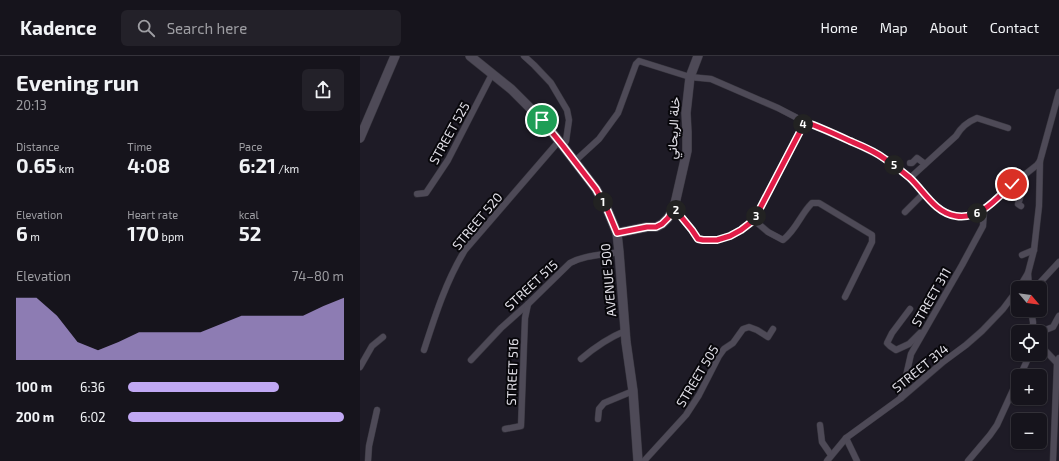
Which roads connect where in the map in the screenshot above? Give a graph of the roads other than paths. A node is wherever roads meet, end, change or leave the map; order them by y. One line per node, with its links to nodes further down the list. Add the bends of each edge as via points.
1 (395, 56): 10 (main road)
2 (470, 56): 5 (main road, AVENUE 500)
3 (524, 56): 11 (street, via 551,84 567,110 569,120 566,141)
4 (698, 56): 6 (main road, خلة الريحاني)
5 (492, 74): 11 (main road, AVENUE 500, via 542,120); 21 (street, STREET 525, via 448,160 426,193)
6 (690, 77): 8 (street, via 711,79); 12 (street, via 639,61 618,113 599,139); 23 (main road, خلة الريحاني, via 686,113 687,151)
7 (1059, 92): 13 (street)
8 (805, 122): 17 (street, via 884,158); 26 (street)
9 (1008, 128): 15 (street, via 977,118 960,129 956,136)
10 (360, 138)
11 (561, 144): 12 (main road, AVENUE 500); 46 (street, STREET 520, via 465,250 443,295)
12 (575, 161): 27 (main road, AVENUE 500, via 596,189)
13 (1040, 161): 18 (street); 28 (street, via 1039,206)
14 (910, 162): 15 (street, via 917,158)
15 (925, 164): 17 (street)
16 (1010, 177): 19 (street)
17 (910, 178): 20 (street)
18 (1020, 178): 19 (street); 22 (street, via 1022,187 1018,204)
19 (1012, 187): 24 (street)
20 (924, 193): 24 (street, via 943,211 956,216 967,216); 25 (street)
21 (417, 194)
22 (1021, 206)
23 (674, 208): 26 (street, via 698,239 703,240 717,240 730,236); 27 (main road, خلة الريحاني, via 665,221 656,227)
24 (984, 210): 41 (street, STREET 311, via 983,226)
25 (904, 212)
26 (754, 220): 36 (street, via 783,240 791,233 807,208 812,203 819,203 872,235 872,242)
27 (617, 233): 29 (main road, AVENUE 500)
28 (1034, 250): 30 (street); 32 (street)
29 (619, 252): 38 (street, STREET 515, via 586,256 570,263); 44 (main road, AVENUE 500)
30 (1022, 255)
31 (1059, 262): 35 (street)
32 (1028, 273): 33 (street, STREET 314); 34 (street)
33 (1023, 281)
34 (1029, 281)
35 (1041, 281)
36 (845, 297)
37 (1011, 298): 54 (street, STREET 314, via 982,331)
38 (528, 304): 49 (street, STREET 515, via 501,328); 58 (street, STREET 516, via 525,318 521,426)
39 (910, 310): 41 (street, via 887,342 890,346 896,350 902,348)
40 (1059, 316): 43 (street, via 1053,327)
41 (925, 328): 54 (street, STREET 311, via 911,354)
42 (773, 329): 63 (street, STREET 505, via 768,337 749,327 743,329 733,343 724,349 700,395 686,415)
43 (1047, 329)
44 (625, 331): 48 (street, via 611,336); 52 (main road, AVENUE 500)
45 (383, 337): 51 (street, via 372,346)
46 (424, 350)
47 (1047, 351): 50 (street)
48 (581, 359)
49 (472, 360)
50 (1058, 361): 67 (street)
51 (360, 367)
52 (633, 391): 56 (street, via 604,403 599,409); 62 (main road, AVENUE 500)
53 (1011, 394): 66 (street, via 990,436)
54 (901, 398): 59 (street, STREET 314)
55 (377, 410): 61 (street)
56 (598, 419)
57 (820, 425): 60 (street, via 822,442)
58 (505, 429)
59 (846, 438): 60 (street, STREET 314); 65 (street)
60 (831, 455): 64 (street, STREET 314)
61 (368, 461)
62 (638, 461)
63 (644, 461)
64 (827, 461)
65 (857, 461)
66 (968, 461)
67 (1053, 461)

